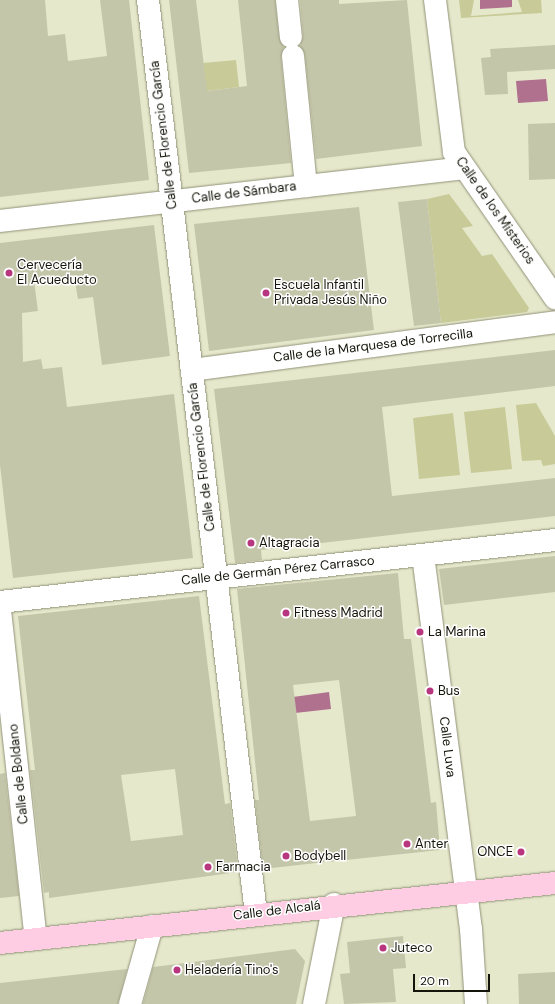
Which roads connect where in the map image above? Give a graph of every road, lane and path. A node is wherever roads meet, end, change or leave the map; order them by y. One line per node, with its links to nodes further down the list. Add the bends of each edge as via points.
1 (148, 0): 6 (street, Calle de Florencio García)
2 (287, 0): 5 (street)
3 (435, 0): 4 (street, Calle de los Misterios, via 450,134)
4 (463, 168): 5 (street, Calle de Sámbara); 8 (street, Calle de los Misterios)
5 (306, 186): 6 (street, Calle de Sámbara)
6 (171, 202): 7 (street, Calle de Sámbara); 10 (street, Calle de Florencio García)
7 (0, 221)
8 (554, 296)
9 (555, 322): 10 (street, Calle de la Marquesa de Torrecilla)
10 (192, 370): 13 (street, Calle de Florencio García)
11 (555, 540): 12 (street, Calle de Germán Pérez Carrasco)
12 (423, 555): 13 (street, Calle de Germán Pérez Carrasco); 18 (street, Calle Luva)
13 (216, 578): 14 (street, Calle de Germán Pérez Carrasco); 20 (street, Calle de Florencio García)
14 (0, 602)
15 (0, 610): 16 (street, Calle de Boldano)
16 (8, 758): 22 (street, Calle de Boldano)
17 (555, 883): 18 (main road, Calle de Alcalá)
18 (465, 892): 19 (main road, Calle de Alcalá); 26 (street, Calle Luva)
19 (334, 904): 20 (main road, Calle de Alcalá); 25 (street)
20 (256, 914): 21 (main road, Calle de Alcalá)
21 (152, 926): 22 (main road, Calle de Alcalá); 24 (street)
22 (36, 939): 23 (main road, Calle de Alcalá)
23 (0, 942)
24 (130, 1004)
25 (314, 1004)
26 (476, 1004)

